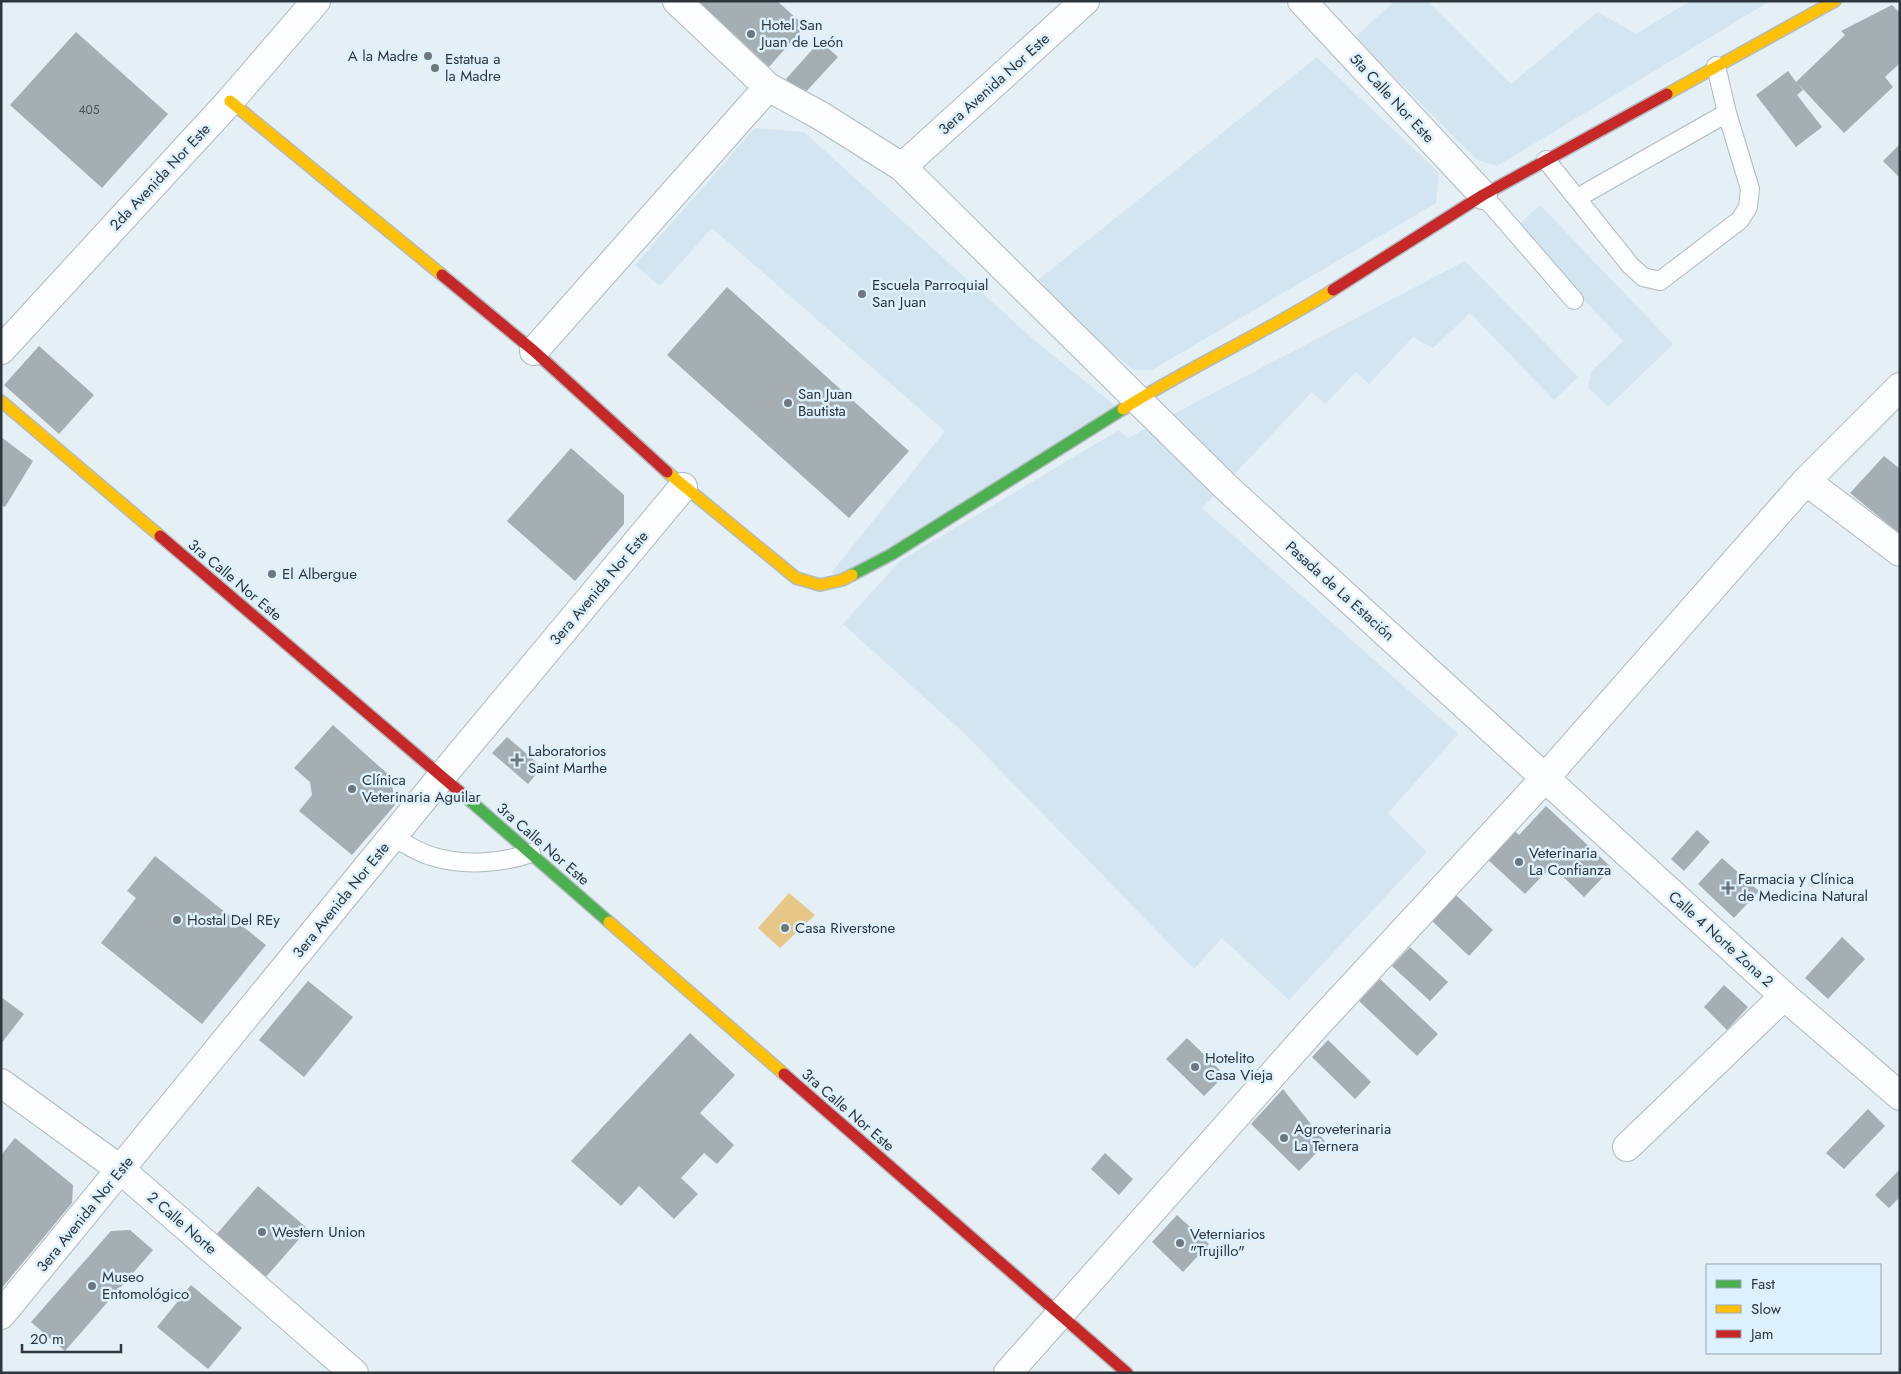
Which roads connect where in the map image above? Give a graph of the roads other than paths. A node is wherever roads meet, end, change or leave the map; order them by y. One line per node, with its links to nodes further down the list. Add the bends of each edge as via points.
1 (316, 1): 8 (street, 2da Avenida Nor Este)
2 (677, 1): 7 (street, Pasada de La Estación)
3 (1085, 1): 11 (street, 3era Avenida Nor Este)
4 (1302, 1): 12 (street, 5ta Calle Nor Este)
5 (1835, 1): 6 (street)
6 (1716, 66): 9 (lane); 10 (street)
7 (768, 87): 11 (street, Pasada de La Estación); 16 (street)
8 (230, 101): 15 (street, 2da Avenida Nor Este); 16 (street)
9 (1727, 113): 13 (lane); 13 (lane, via 1750,189 1748,207 1740,220 1660,281 1643,278 1630,265)
10 (1546, 160): 12 (street); 13 (lane)
11 (902, 167): 18 (street, Pasada de La Estación)
12 (1483, 195): 14 (lane); 18 (street, via 1302,310 1166,382)
13 (1577, 198)
14 (1574, 300)
15 (1, 350)
16 (534, 350): 21 (street)
17 (1900, 388): 20 (street)
18 (1139, 400): 21 (street, via 892,554 842,580 820,585 796,578); 24 (street, Pasada de La Estación, via 1226,487)
19 (1, 401): 23 (street, 3ra Calle Nor Este)
20 (1806, 481): 22 (street); 24 (street)
21 (683, 487): 23 (street, 3era Avenida Nor Este)
22 (1900, 552)
23 (442, 776): 25 (street, 3era Avenida Nor Este); 26 (street, 3ra Calle Nor Este)
24 (1545, 778): 27 (street, Calle 4 Norte Zona 2); 33 (street, via 1314,1029)
25 (392, 837): 26 (lane, via 428,856 456,863 513,860); 31 (street, 3era Avenida Nor Este)
26 (531, 854): 33 (street, 3ra Calle Nor Este)
27 (1784, 996): 29 (street, Calle 4 Norte Zona 2); 30 (street)
28 (1, 1083): 31 (street, 2 Calle Norte)
29 (1900, 1096)
30 (1627, 1147)
31 (121, 1170): 32 (street, 3era Avenida Nor Este); 34 (street, 2 Calle Norte)
32 (1, 1315)
33 (1060, 1315): 35 (street); 36 (street)
34 (354, 1373)
35 (1008, 1373)
36 (1128, 1373)

